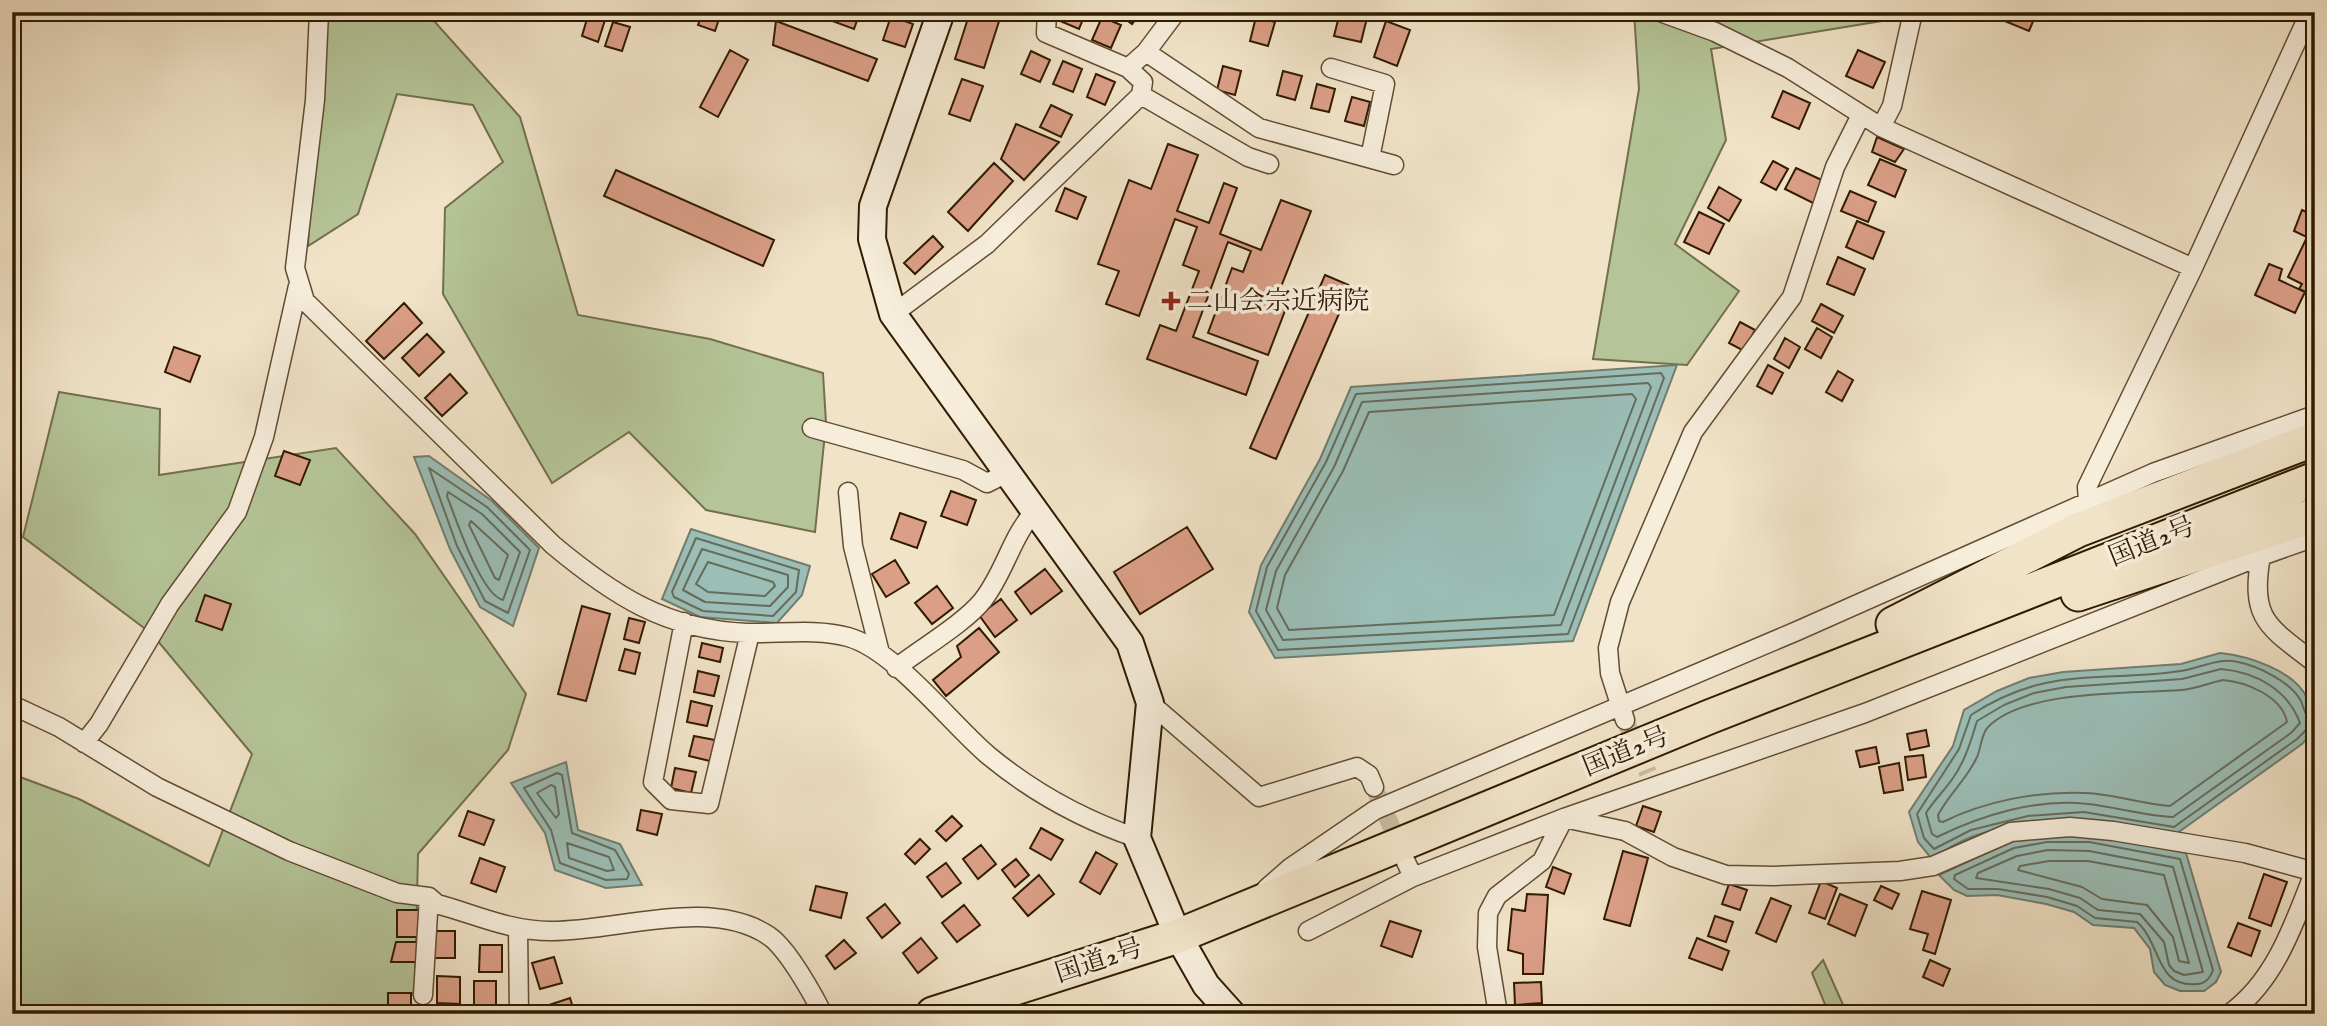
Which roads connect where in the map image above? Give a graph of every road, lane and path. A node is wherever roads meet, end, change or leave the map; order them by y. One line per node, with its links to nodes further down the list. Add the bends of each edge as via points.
1 (319, 12): 18 (street, via 315,100 295,268)
2 (941, 12): 19 (street, via 873,206 872,239)
3 (1047, 12): 9 (street, via 1046,33)
4 (1176, 12): 8 (street)
5 (1660, 12): 12 (street, via 1715,32 1788,68)
6 (1913, 12): 13 (street, via 1892,106)
7 (2311, 16): 17 (street)
8 (1146, 52): 9 (street); 14 (street, via 1259,128)
9 (1128, 68): 11 (street, via 1143,82)
10 (1331, 68): 14 (street, via 1385,84)
11 (1141, 95): 15 (street, via 1248,157); 19 (street, via 987,244)
12 (1861, 115): 13 (street); 39 (street, via 1835,167 1792,297 1693,432 1620,602 1608,648 1609,673)
13 (1881, 127): 17 (street)
14 (1370, 158): 16 (street)
15 (1269, 164)
16 (1394, 165)
17 (2193, 268): 26 (street, via 2087,487)
18 (298, 286): 31 (street, via 305,302 553,545 647,611); 41 (street, via 264,437 237,512 170,604)
19 (892, 314): 23 (street)
20 (2315, 415): 26 (street)
21 (812, 428): 23 (street, via 963,470 987,483)
22 (2315, 439): 40 (highway, via 2078,530)
23 (1007, 473): 27 (street)
24 (2315, 479): 33 (highway, 国道2号)
25 (848, 492): 34 (street, via 853,546)
26 (2088, 500): 39 (street, via 2064,518)
27 (1035, 511): 36 (street, via 1018,528 999,577 981,603); 37 (street, via 1130,643)
28 (2315, 515): 33 (highway, via 1961,633)
29 (2315, 537): 30 (street)
30 (2261, 555): 35 (street, via 2262,616 2269,628); 43 (street, via 2102,612 1865,713 1651,780)
31 (684, 622): 32 (street, via 721,632); 32 (street, via 653,782 671,800 709,804)
32 (750, 633): 34 (street, via 848,637)
33 (1919, 635): 40 (highway, 国道2号)
34 (880, 653): 36 (street)
35 (2315, 663)
36 (896, 668): 44 (street, via 988,755 1037,793 1092,822)
37 (1150, 703): 42 (street, via 1259,797 1357,767 1369,775); 44 (street)
38 (12, 705): 41 (street)
39 (1623, 712): 47 (street, via 1375,810 1290,868)
40 (1709, 718): 47 (highway, 国道2号)
41 (83, 743): 46 (street, via 157,787 289,851 397,893)
42 (1374, 787)
43 (1564, 818): 45 (street, via 1625,831 1673,857 1726,875 1900,871 1933,866 2011,832 2070,827 2245,853); 49 (street, via 1410,870); 56 (street, via 1542,861 1497,896 1488,913 1487,947)
44 (1137, 838): 50 (street)
45 (2314, 872): 57 (street, via 2296,923 2268,973)
46 (429, 897): 48 (street, via 437,904); 51 (street)
47 (1245, 908): 50 (highway, 国道2号)
48 (518, 930): 52 (street, via 708,917 737,921 770,936); 53 (street)
49 (1308, 931)
50 (1178, 936): 54 (highway, 国道2号); 55 (street, via 1206,985)
51 (423, 995)
52 (821, 1013)
53 (519, 1014)
54 (933, 1014)
55 (1232, 1014)
56 (1498, 1014)
57 (2229, 1014)

